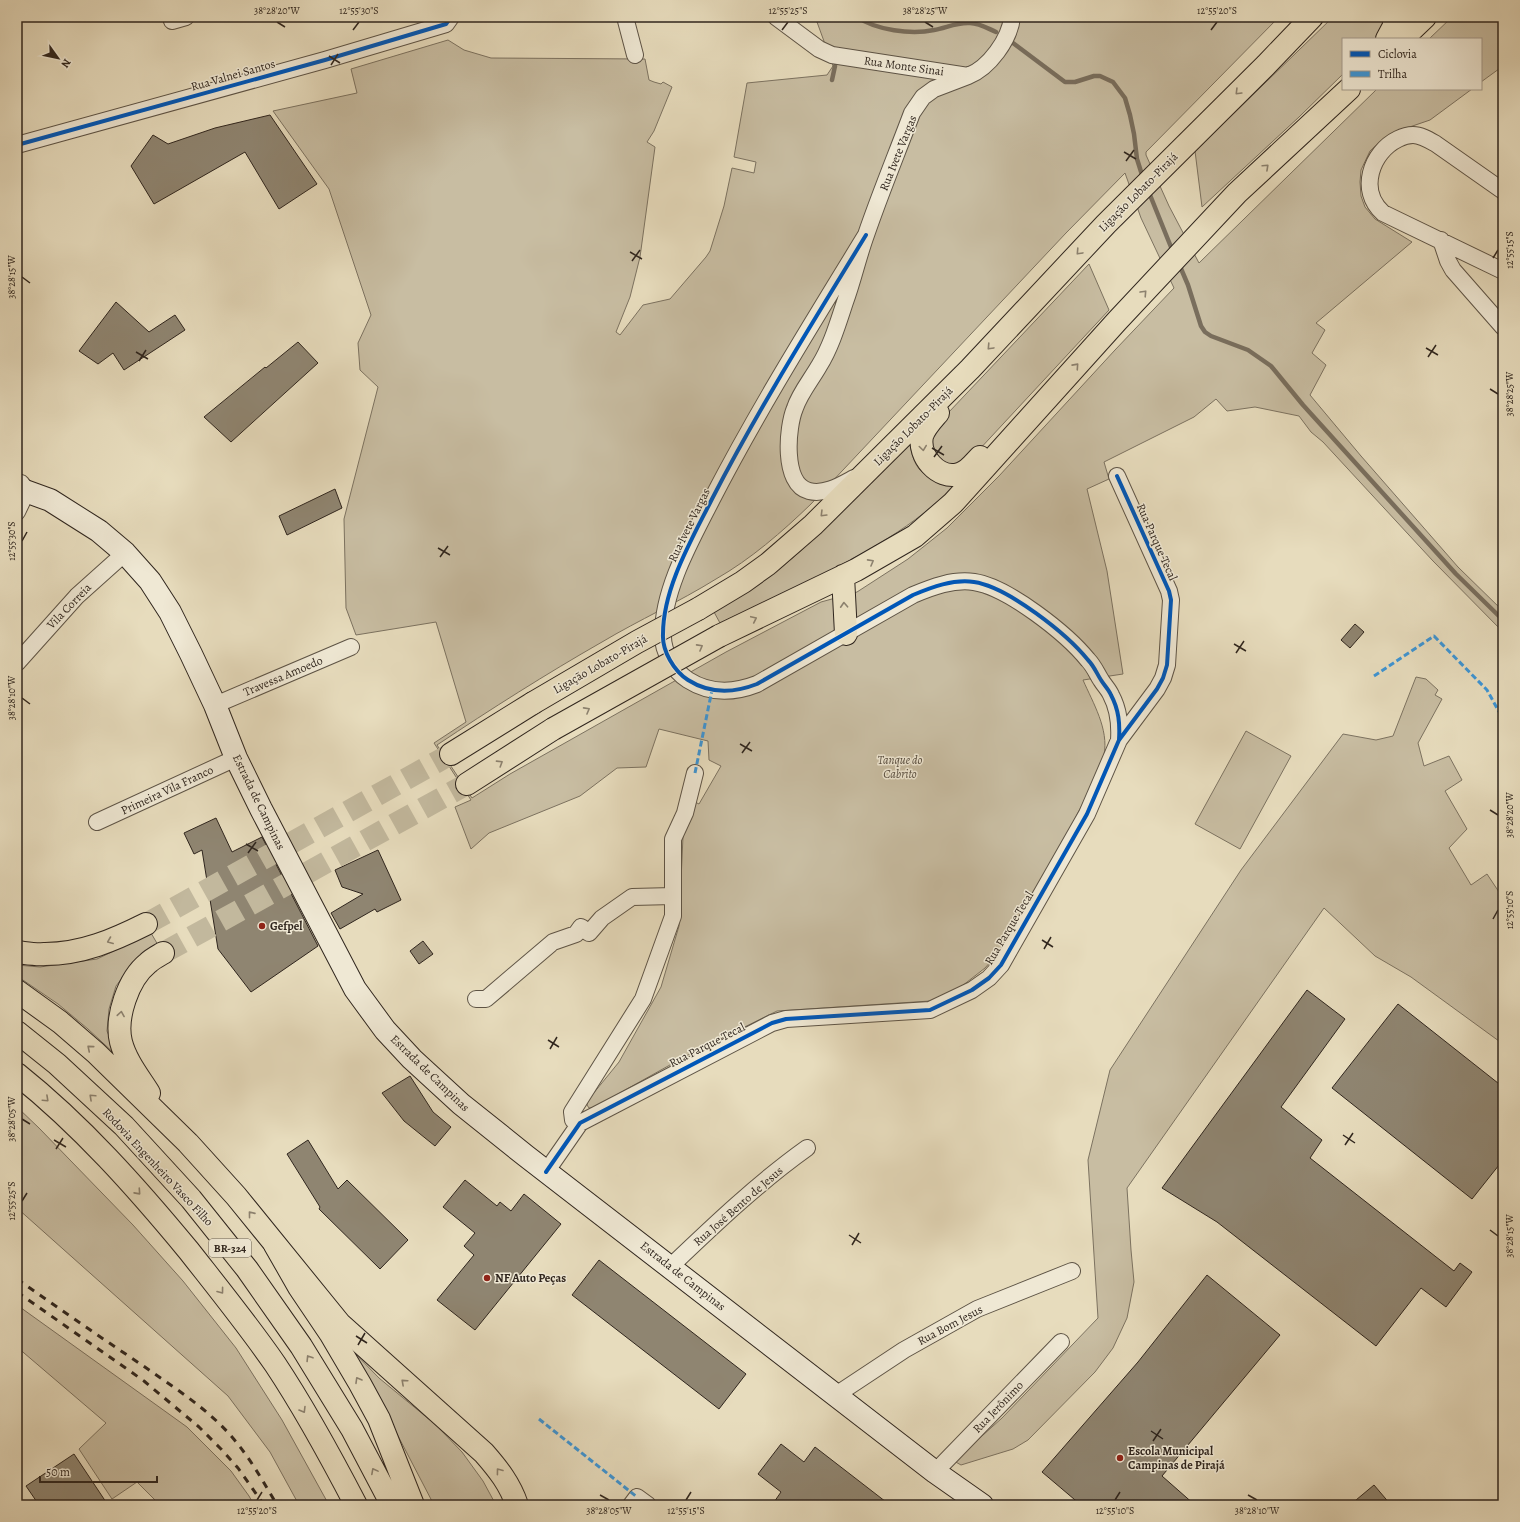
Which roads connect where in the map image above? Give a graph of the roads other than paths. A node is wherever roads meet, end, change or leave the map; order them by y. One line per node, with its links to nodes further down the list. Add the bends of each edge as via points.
1 (451, 17): 15 (street, Rua Valnei Santos, via 446,24 325,60)
2 (626, 17): 11 (street)
3 (776, 17): 13 (street, Rua Monte Sinai, via 818,49 832,55)
4 (1012, 17): 13 (street, via 1010,29 990,60 976,73)
5 (1312, 17): 12 (main road, Ligação Lobato-Pirajá)
6 (1322, 17): 12 (main road)
7 (1394, 17): 9 (main road, via 1394,26)
8 (1425, 17): 10 (main road)
9 (1388, 38)
10 (1403, 38)
11 (635, 55)
12 (1266, 65): 21 (main road, Ligação Lobato-Pirajá, one-way to 21, via 1106,224)
13 (968, 76): 17 (street, Rua Ivete Vargas, via 934,89 923,97 912,113)
14 (1348, 90): 22 (main road, one-way to 14, via 1237,193)
15 (17, 145)
16 (1503, 191): 18 (street, via 1426,139 1413,135 1400,138 1385,147 1369,178 1375,205 1383,213)
17 (866, 235): 23 (street, Rua Ivete Vargas, via 826,354 791,419 789,458 790,468 798,483 808,491 836,488); 29 (street, Rua Ivete Vargas, via 763,406 705,513 670,590 662,635 666,653 685,678 697,686 731,692 757,684)
18 (1441, 240): 19 (street); 20 (street, via 1453,270)
19 (1503, 271)
20 (1503, 326)
21 (970, 369): 22 (main road, one-way to 22, via 926,427 922,437 924,455 936,470 944,473 953,475 965,471); 23 (main road, Ligação Lobato-Pirajá)
22 (1050, 394): 28 (main road, one-way to 22, via 915,536 953,503)
23 (868, 471): 34 (main road, Ligação Lobato-Pirajá, one-way to 34, bridge, via 813,525 743,582 533,703)
24 (1117, 476): 33 (street, Rua Parque Tecal, via 1171,600 1167,665 1163,678)
25 (20, 486): 26 (street); 27 (main road, Estrada de Campinas, via 72,513)
26 (17, 512)
27 (125, 553): 31 (street, Vila Correia, via 77,596); 32 (main road, Estrada de Campinas, via 150,581 170,612)
28 (843, 576): 29 (main road, one-way to 28); 37 (main road, one-way to 28, bridge, via 553,729 719,636)
29 (846, 634): 33 (street, Rua Ivete Vargas, via 933,586 974,582 995,588 1034,612 1089,660 1117,709 1120,724)
30 (350, 646): 32 (street, Travessa Amoedo)
31 (17, 663)
32 (214, 705): 35 (main road, Estrada de Campinas)
33 (1119, 740): 47 (street, Rua Parque Tecal, via 1087,814 1001,965 989,978 972,990 930,1010 786,1019 772,1023)
34 (451, 754)
35 (236, 758): 38 (street, Primeira Vila Franco); 50 (main road, Estrada de Campinas, via 355,989 369,1009 401,1047 437,1082)
36 (695, 772): 39 (street, via 685,813 673,839)
37 (467, 784)
38 (97, 822)
39 (673, 896): 44 (street, via 632,897 602,918 590,933 581,927 576,934 553,942 486,999); 47 (street, via 673,916 643,999 572,1112 573,1120)
40 (146, 924): 41 (main road, one-way to 41, via 123,936 70,953)
41 (17, 952)
42 (163, 953): 48 (main road, one-way to 42, via 149,1094 121,1041 120,1019 129,990 142,969)
43 (17, 991): 48 (main road, one-way to 43, via 96,1053 60,1022)
44 (476, 1000)
45 (17, 1032): 58 (main road, Rodovia Engenheiro Vasco Filho / BR-324, one-way to 45, via 352,1429 305,1353 248,1270 191,1199 124,1126 57,1064)
46 (22, 1079): 57 (main road, BR-324, one-way to 57, via 100,1151 218,1287 275,1364)
47 (580, 1123): 50 (street, Rua Parque Tecal)
48 (188, 1143): 51 (main road, one-way to 48, via 236,1196)
49 (808, 1148): 52 (street, Rua José Bento de Jesus, via 760,1185)
50 (546, 1172): 52 (main road, Estrada de Campinas)
51 (275, 1245): 59 (main road, one-way to 51, via 378,1419 360,1384); 60 (main road, one-way to 51, via 510,1487 484,1453 340,1324)
52 (670, 1266): 55 (main road, Estrada de Campinas)
53 (1072, 1271): 55 (street, Rua Bom Jesus, via 977,1309 904,1350)
54 (1061, 1342): 56 (street, Rua Jerônimo)
55 (836, 1395): 56 (main road, Estrada de Campinas)
56 (935, 1472): 61 (main road, Estrada de Campinas)
57 (356, 1505)
58 (392, 1505)
59 (413, 1505)
60 (517, 1505)
61 (982, 1505)

